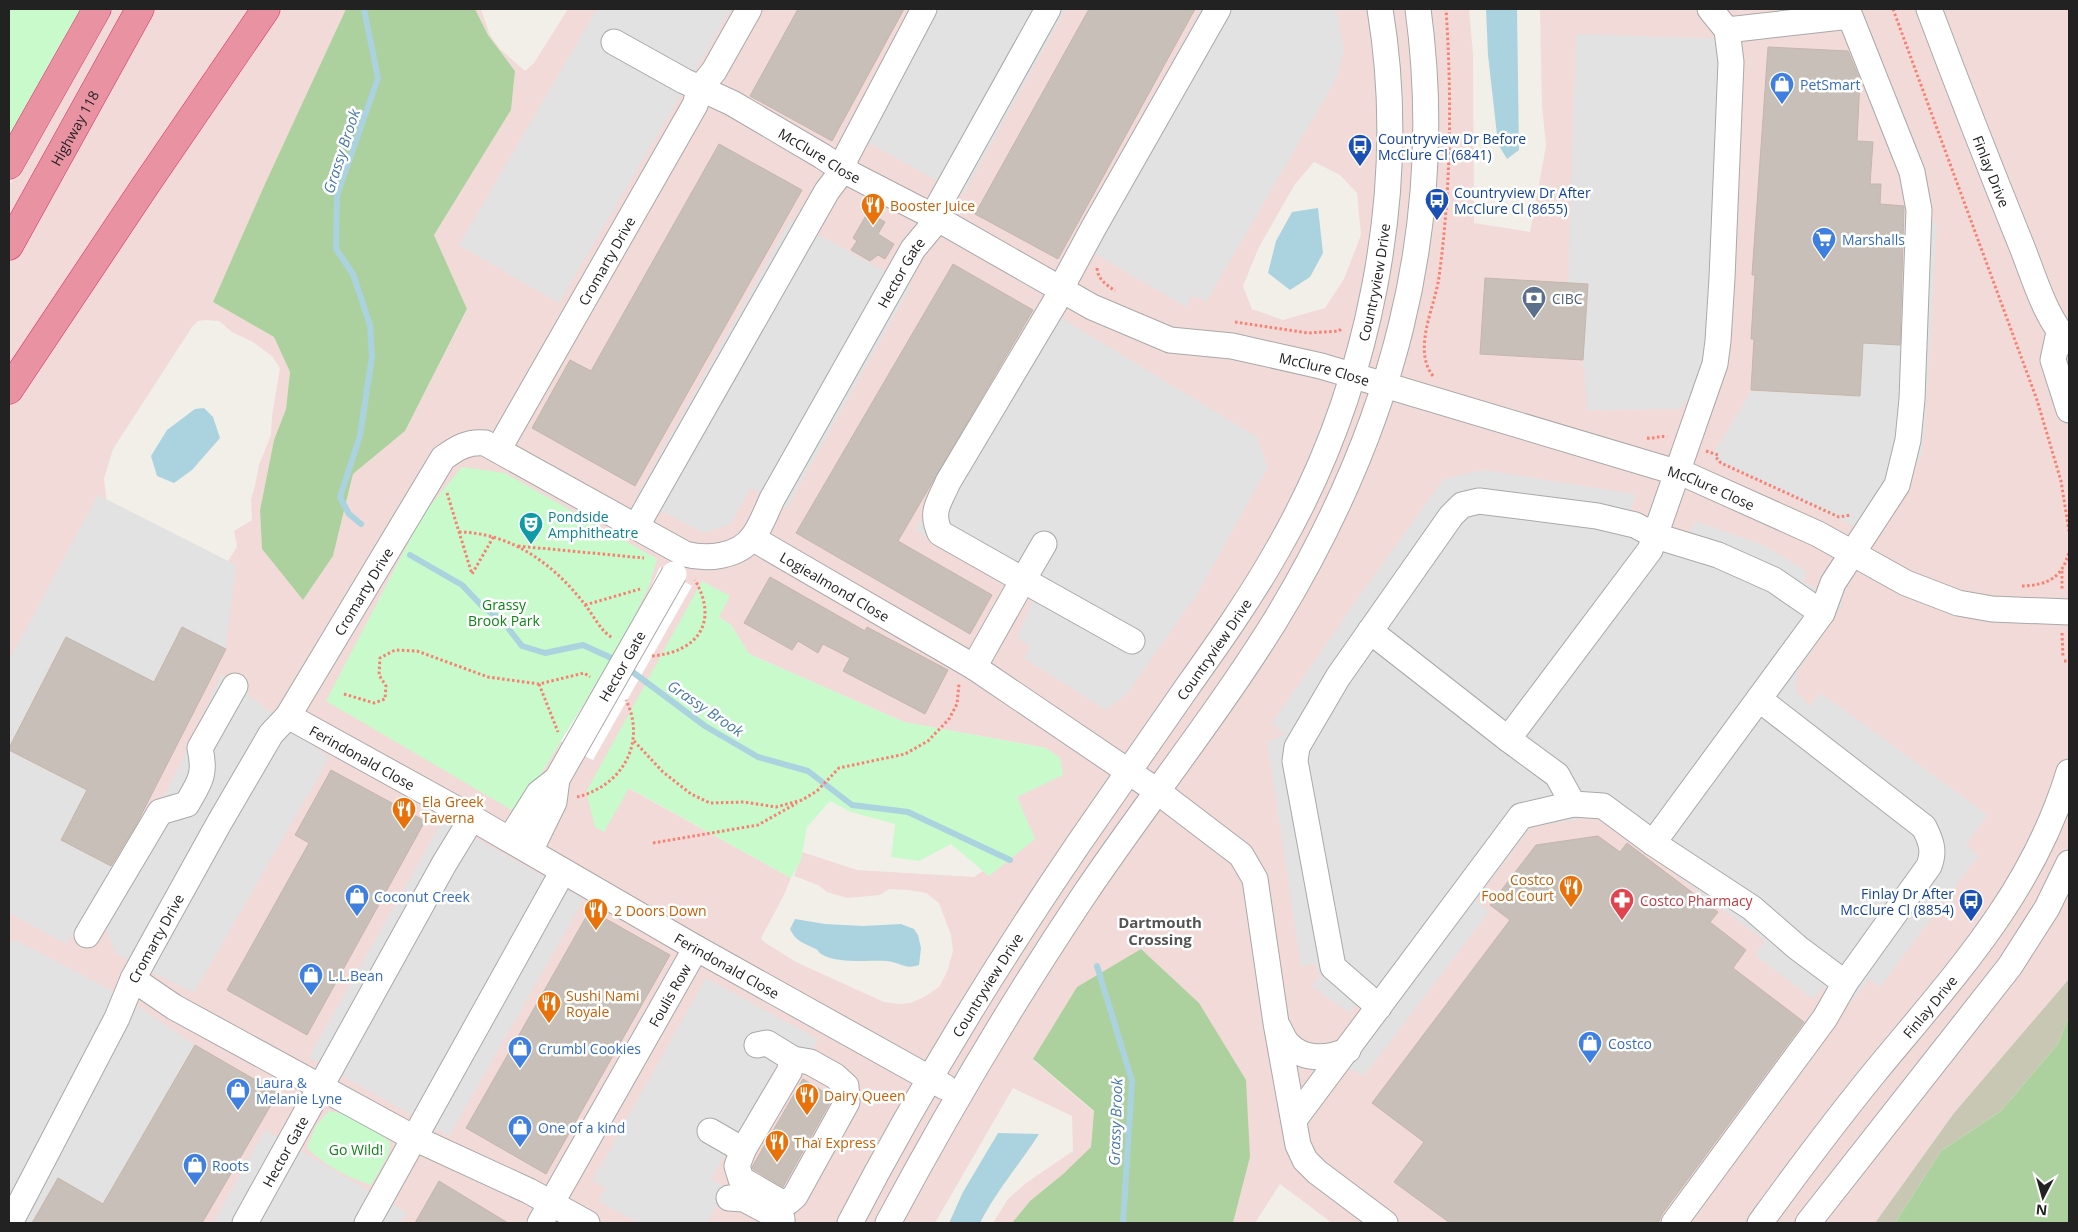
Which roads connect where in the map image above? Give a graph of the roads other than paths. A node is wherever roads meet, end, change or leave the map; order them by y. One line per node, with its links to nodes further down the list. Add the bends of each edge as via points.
1 (77, 9): 17 (highway)
2 (97, 9): 18 (highway)
3 (140, 9): 21 (highway, Highway 118)
4 (266, 9): 26 (highway)
5 (748, 9): 16 (street, Cromarty Drive, via 714,71)
6 (924, 9): 19 (street, via 846,158)
7 (1048, 9): 20 (street, Hector Gate, via 936,210)
8 (1218, 9): 22 (street, via 1080,252)
9 (1380, 9): 24 (street, Countryview Drive, via 1388,84 1388,182 1375,279)
10 (1418, 9): 25 (street, via 1426,110 1422,216 1412,284)
11 (1710, 9): 14 (street)
12 (1929, 9): 23 (street, Finlay Drive, via 2005,205)
13 (1849, 12): 14 (street); 34 (street, via 1912,172 1919,210 1908,440 1897,485 1858,518)
14 (1727, 30): 29 (street, via 1731,62 1718,341 1715,364)
15 (614, 42): 16 (street, McClure Close)
16 (700, 88): 19 (street, McClure Close, via 732,103); 28 (street, Cromarty Drive, via 695,105)
17 (9, 127)
18 (9, 165)
19 (843, 170): 20 (street, McClure Close); 30 (street, via 827,191)
20 (938, 219): 22 (street, McClure Close); 32 (street, Hector Gate, via 913,249)
21 (9, 246)
22 (1063, 289): 24 (street, McClure Close, via 1092,307 1170,340 1232,346); 36 (street, via 948,482 934,520 940,533)
23 (2064, 337): 27 (street, Finlay Drive, via 2053,360)
24 (1354, 376): 25 (street, McClure Close); 46 (street, Countryview Drive, via 1322,462 1279,548 1228,630)
25 (1385, 385): 29 (street, McClure Close); 48 (street, via 1351,475 1300,577 1253,655)
26 (9, 390)
27 (2069, 410)
28 (498, 450): 30 (street); 44 (street, Cromarty Drive, via 485,442 475,442 460,446 443,458)
29 (1677, 473): 31 (street); 34 (street, McClure Close, via 1818,534)
30 (636, 527): 35 (street)
31 (1656, 536): 38 (street, via 1718,555 1774,580); 39 (street, via 1635,525 1597,516 1479,501 1462,505); 45 (street, via 1650,550)
32 (752, 538): 35 (street, via 734,551 697,557); 41 (street, Logiealmond Close)
33 (1044, 544): 36 (street)
34 (1853, 553): 37 (street, McClure Close, via 1906,583 1958,603 1992,609); 38 (street, via 1833,582)
35 (683, 567): 52 (street, Hector Gate, bridge, via 566,742 554,802)
36 (1023, 580): 40 (street); 41 (street)
37 (2069, 612)
38 (1822, 613): 43 (street)
39 (1370, 631): 45 (street); 59 (street, via 1338,677 1297,747 1296,761 1333,967)
40 (1132, 641)
41 (967, 673): 46 (street, Logiealmond Close)
42 (235, 686): 55 (street, via 200,748 204,764 201,779 187,804 160,812)
43 (1759, 699): 51 (street); 58 (street, via 1924,827 1932,843 1933,856 1929,866)
44 (288, 716): 50 (street, Ferindonald Close); 57 (street, Cromarty Drive, via 271,734)
45 (1508, 740): 49 (street, via 1557,775)
46 (1129, 772): 48 (street, Logiealmond Close); 64 (street, Countryview Drive, via 1033,913)
47 (2069, 772): 82 (street, Finlay Drive, via 2051,824 2002,913 1852,1100)
48 (1158, 791): 60 (street, Logiealmond Close, via 1240,855 1255,879); 66 (street, via 1059,933)
49 (1573, 804): 51 (street, via 1603,806); 59 (street, via 1521,816)
50 (472, 818): 52 (street, Ferindonald Close); 65 (street, Hector Gate)
51 (1654, 843): 58 (street, via 1752,908)
52 (520, 845): 54 (street, Ferindonald Close)
53 (2069, 864): 83 (street, via 2047,908 2010,966)
54 (563, 871): 56 (street, Ferindonald Close); 69 (street)
55 (87, 935)
56 (696, 948): 64 (street, Ferindonald Close); 72 (street, Foulis Row)
57 (133, 979): 65 (street, via 174,1007); 73 (street, Cromarty Drive, via 117,1018)
58 (1845, 983): 81 (street, via 1825,1018)
59 (1379, 1007): 62 (street)
60 (1276, 1023): 62 (street, via 1289,1045 1310,1057 1336,1056); 67 (street, Logiealmond Close)
61 (756, 1045): 63 (street, via 767,1043)
62 (1348, 1050): 67 (street)
63 (793, 1059): 70 (street, via 789,1072); 70 (street, via 810,1062 835,1076 846,1086 847,1102 795,1196 788,1202 779,1201 741,1179 737,1166)
64 (930, 1079): 66 (street, Ferindonald Close); 78 (street, Countryview Drive)
65 (320, 1086): 69 (street); 74 (street, Hector Gate)
66 (958, 1095): 79 (street)
67 (1294, 1120): 80 (street, Logiealmond Close, via 1298,1145 1305,1160)
68 (710, 1131): 70 (street)
69 (414, 1138): 72 (street, via 529,1191); 75 (street)
70 (743, 1150)
71 (729, 1198): 77 (street, via 744,1199 782,1218)
72 (546, 1213): 76 (street)
73 (10, 1223)
74 (245, 1223)
75 (367, 1223)
76 (587, 1223)
77 (782, 1223)
78 (850, 1223)
79 (888, 1223)
80 (1385, 1223)
81 (1674, 1223)
82 (1760, 1223)
83 (1808, 1223)

